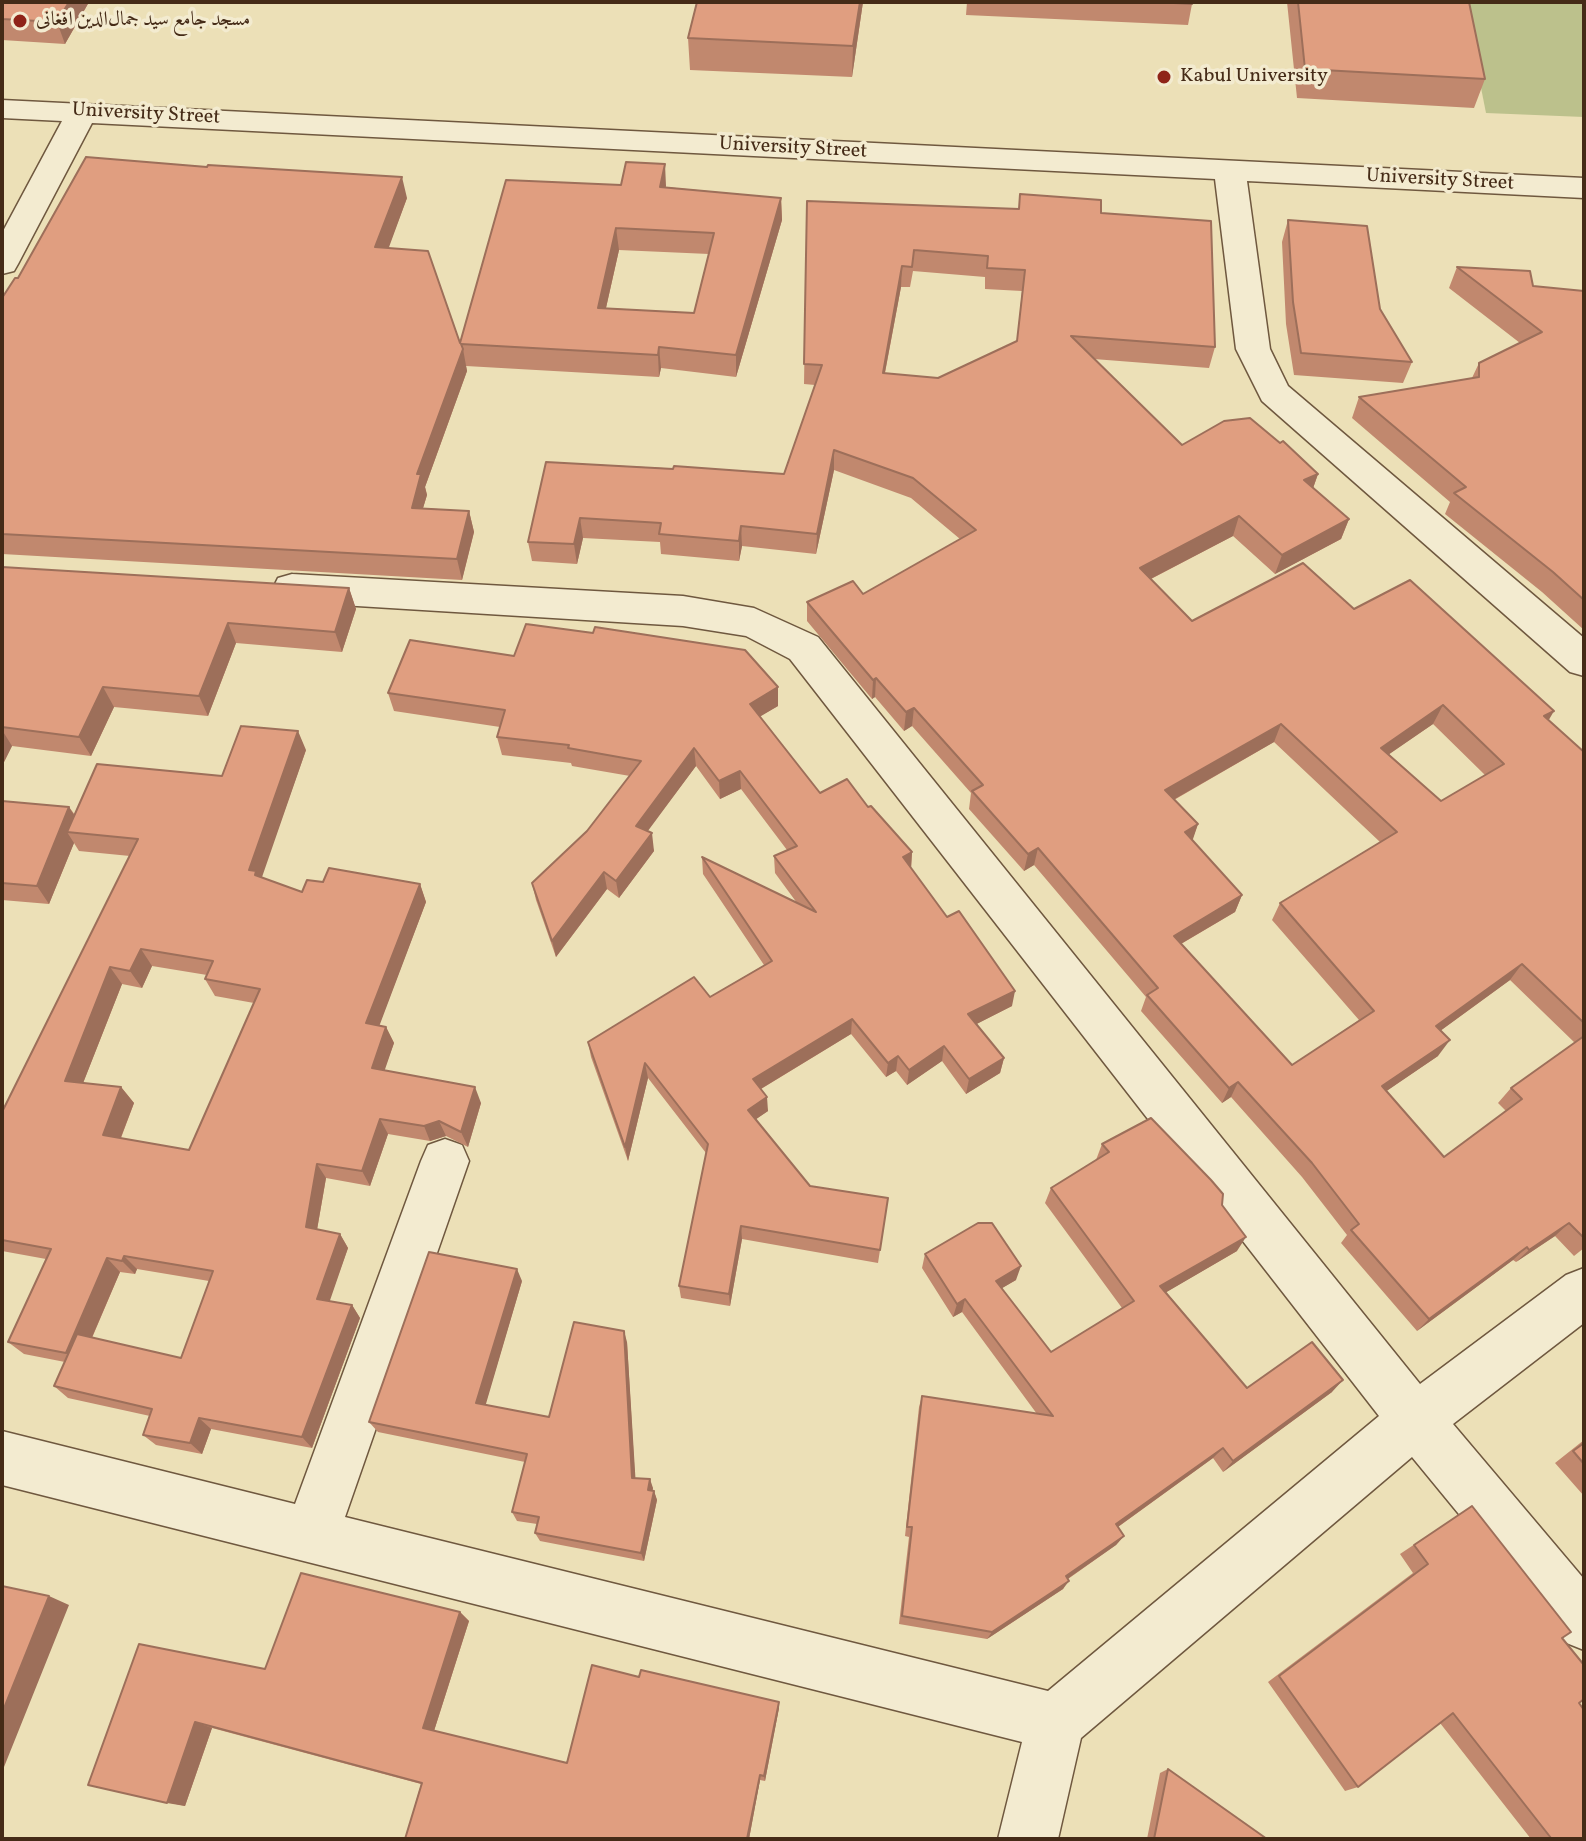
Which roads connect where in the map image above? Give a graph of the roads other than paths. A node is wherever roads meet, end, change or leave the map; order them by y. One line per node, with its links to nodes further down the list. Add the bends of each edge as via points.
1 (2, 109): 2 (street, University Street)
2 (82, 112): 3 (street, University Street); 5 (street)
3 (1230, 171): 4 (street, University Street); 7 (street, via 1253,349 1274,393)
4 (1584, 188)
5 (2, 264)
6 (255, 586): 10 (street, via 683,611 754,623 804,648)
7 (1584, 661)
8 (445, 1161): 12 (street)
9 (1584, 1292): 10 (street)
10 (1415, 1420): 13 (street); 14 (street)
11 (2, 1458): 12 (street)
12 (311, 1536): 14 (street)
13 (1584, 1622)
14 (1056, 1722): 15 (street)
15 (1028, 1839)

